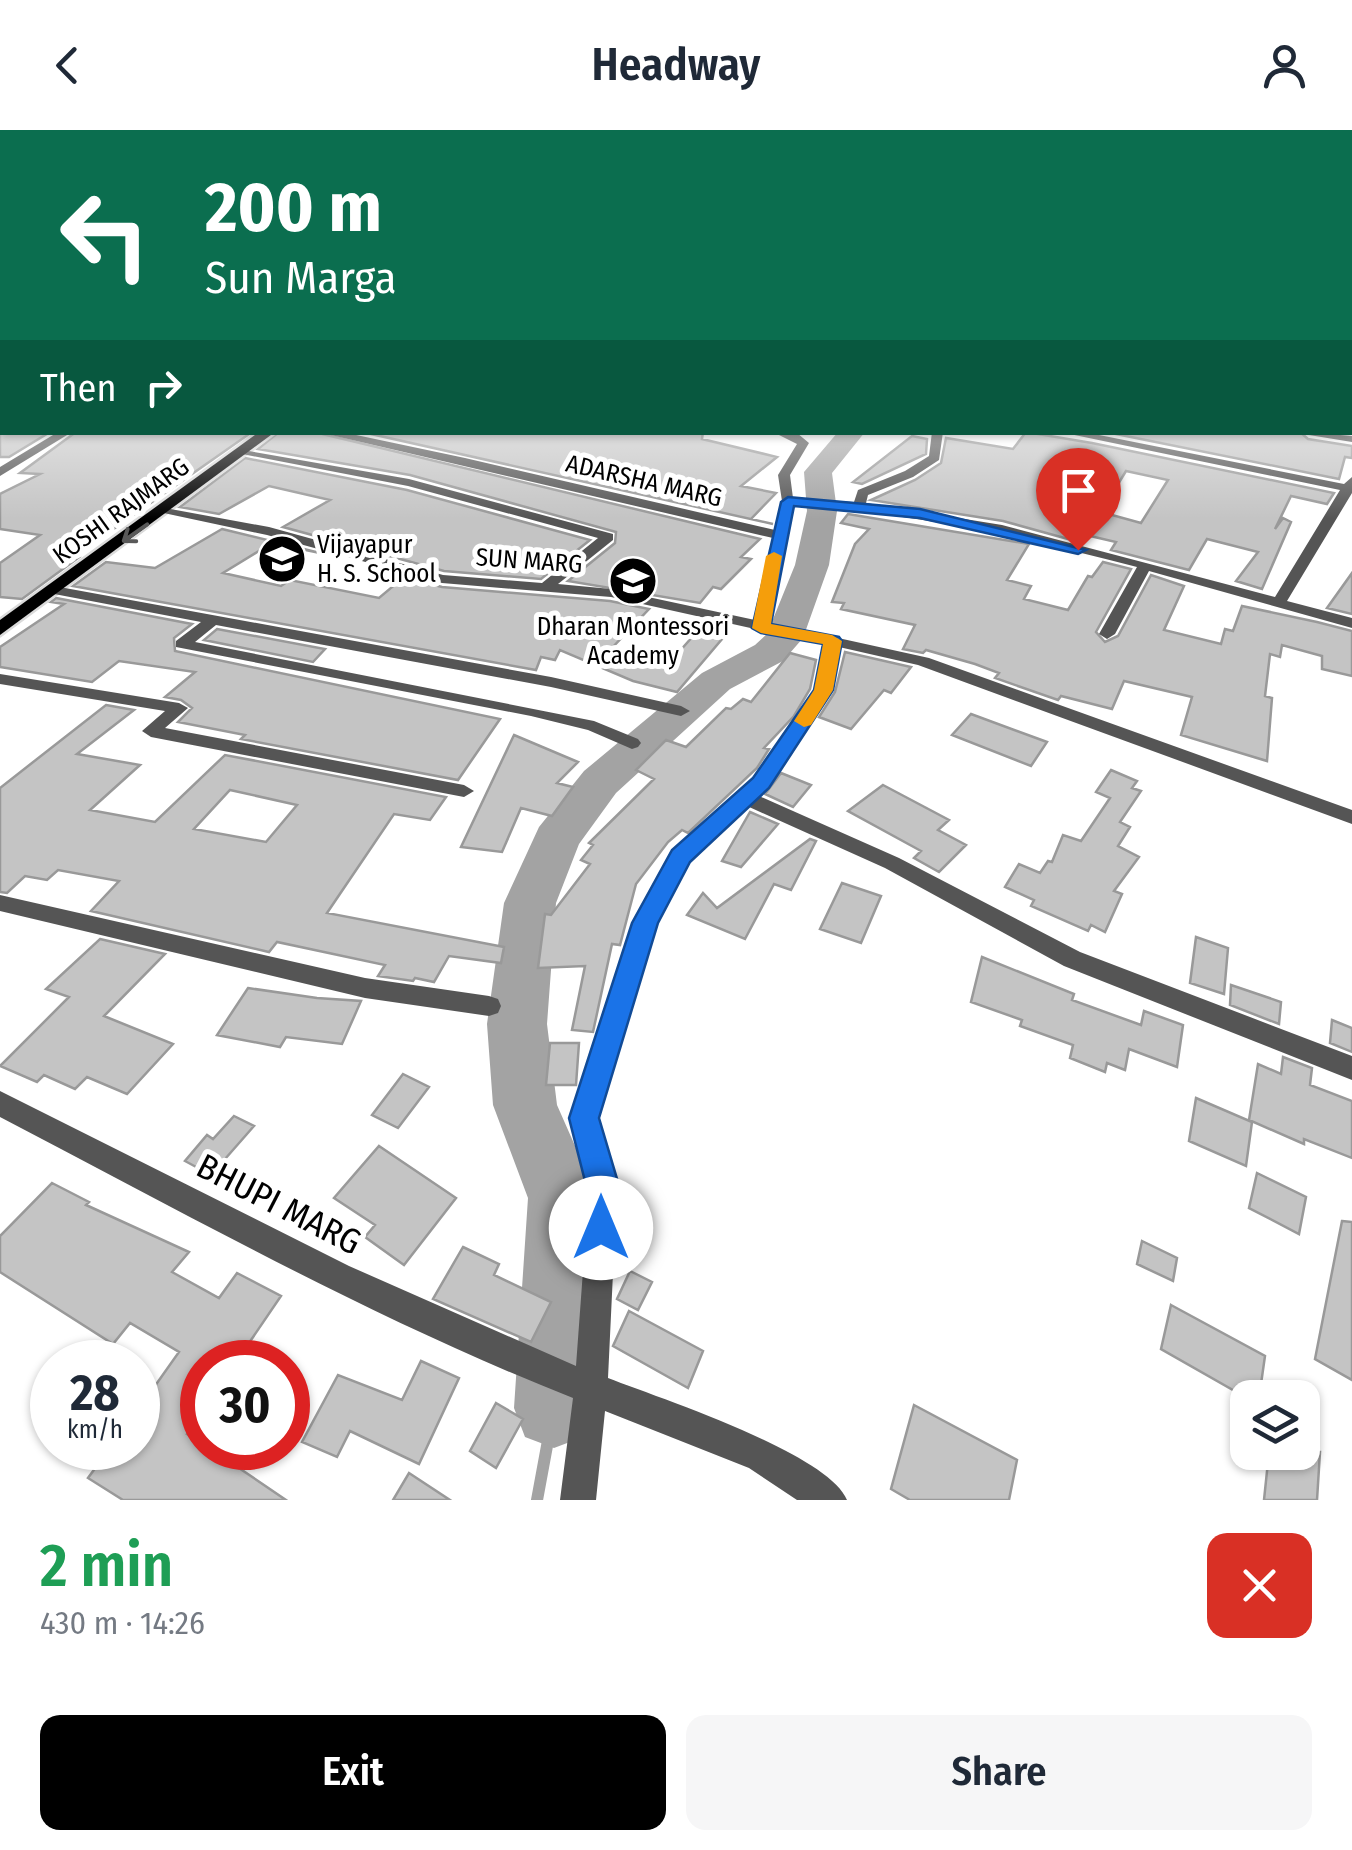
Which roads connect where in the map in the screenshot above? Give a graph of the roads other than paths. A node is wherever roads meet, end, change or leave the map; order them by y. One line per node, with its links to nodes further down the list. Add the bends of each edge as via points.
1 (63, 435): 8 (street)
2 (265, 435): 7 (main road, KOSHI RAJMARG)
3 (338, 435): 13 (street, ADARSHA MARG)
4 (793, 435): 10 (street, via 803,443 783,473)
5 (938, 435): 11 (street, via 934,458 862,492)
6 (1081, 435): 9 (street)
7 (243, 453): 12 (main road, KOSHI RAJMARG); 15 (street, via 409,483 608,537)
8 (0, 472)
9 (1351, 486): 17 (street)
10 (788, 502): 11 (street); 13 (street)
11 (859, 505): 14 (street)
12 (164, 512): 15 (street, SUN MARG, via 269,531 442,579); 16 (main road, KOSHI RAJMARG, one-way to 16)
13 (778, 535): 21 (street)
14 (1144, 567): 17 (street); 22 (street)
15 (547, 586): 21 (street, SUN MARG, via 612,593)
16 (54, 590): 18 (street); 20 (main road, KOSHI RAJMARG)
17 (1278, 604): 19 (street)
18 (214, 619): 25 (street); 26 (street, via 182,644 562,718)
19 (1352, 623)
20 (0, 629)
21 (768, 629): 23 (street, SUN MARG)
22 (1107, 634)
23 (832, 641): 28 (street, via 824,690); 29 (street, via 922,660)
24 (0, 680): 27 (street, via 178,708 151,731)
25 (681, 711)
26 (632, 743)
27 (464, 791)
28 (746, 798): 32 (street, via 892,863 1072,959); 34 (street, via 680,856 645,923 584,1118 603,1189)
29 (1352, 817)
30 (0, 903): 31 (street, via 365,988)
31 (489, 1006)
32 (1352, 1068)
33 (0, 1103): 34 (street, BHUPI MARG, via 338,1277)
34 (591, 1387): 35 (street); 36 (street, BHUPI MARG, via 761,1455)
35 (578, 1500)
36 (829, 1500)

